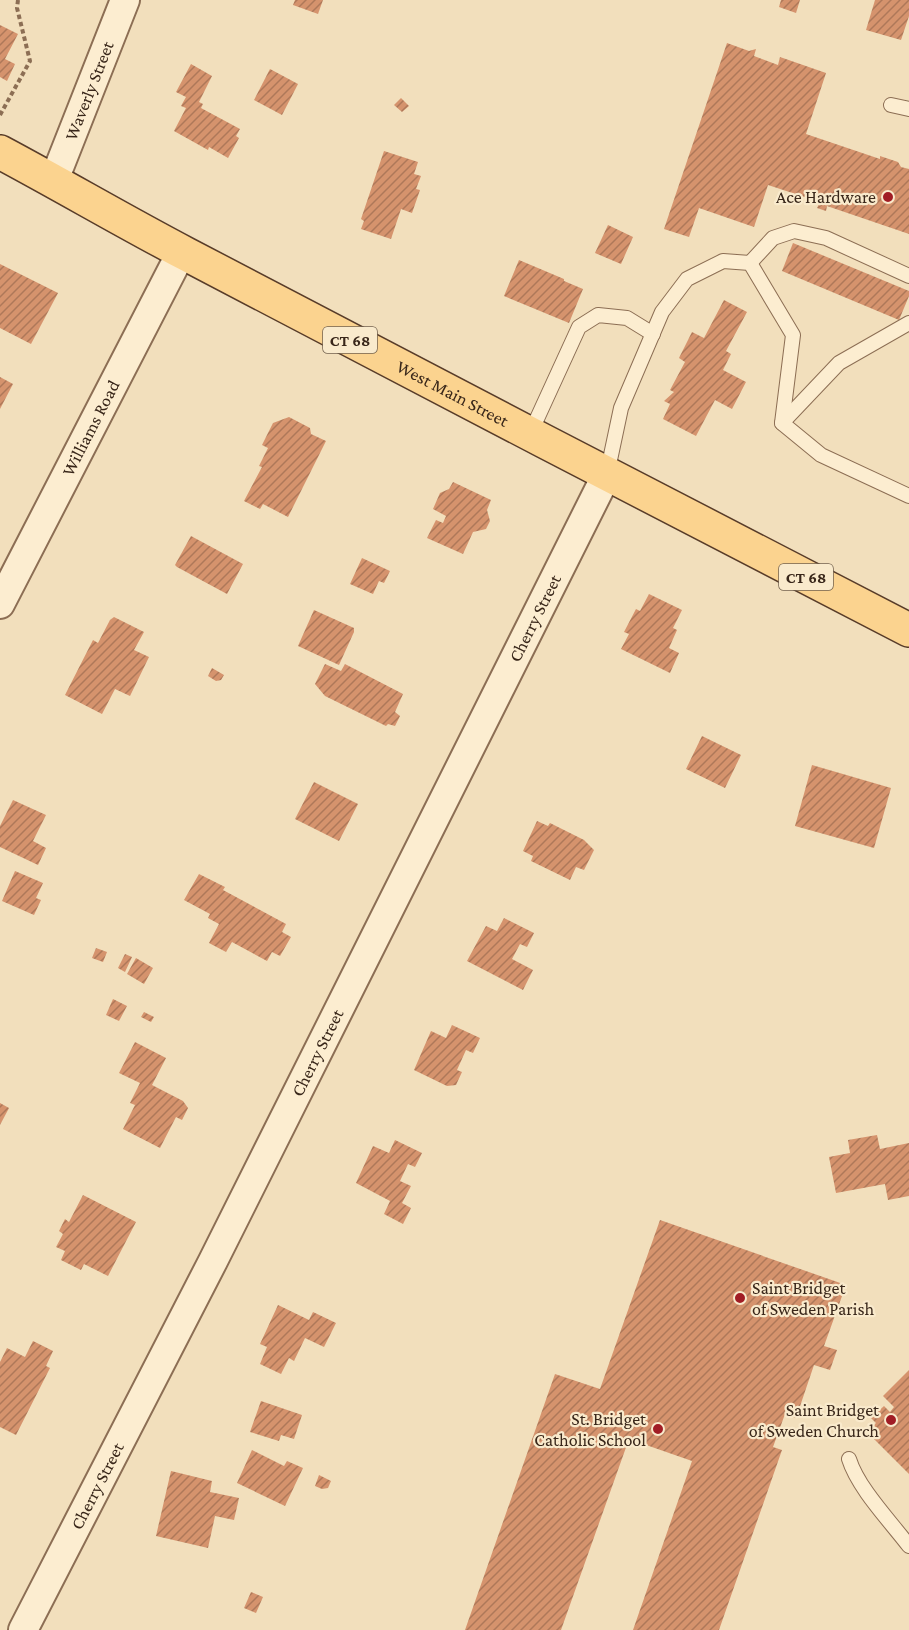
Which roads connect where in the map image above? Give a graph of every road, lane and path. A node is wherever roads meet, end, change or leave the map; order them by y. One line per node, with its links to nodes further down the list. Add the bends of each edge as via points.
1 (18, 0): 5 (path, via 30,61)
2 (125, 0): 7 (street, Waverly Street)
3 (891, 105): 4 (lane)
4 (909, 109)
5 (0, 115)
6 (0, 152): 7 (main road, West Main Street / CT 68)
7 (54, 180): 8 (main road, West Main Street / CT 68)
8 (182, 252): 14 (main road, West Main Street / CT 68); 17 (street, Williams Road)
9 (750, 263): 10 (lane, via 773,238 794,231 826,238); 12 (lane, via 723,261 687,279 663,312); 13 (lane, via 794,335)
10 (909, 276)
11 (909, 323): 13 (lane, via 839,363)
12 (653, 334): 14 (lane, via 627,318 598,315 579,327); 15 (lane, via 621,408)
13 (782, 423): 16 (lane, via 821,455)
14 (530, 434): 15 (main road, West Main Street / CT 68)
15 (607, 474): 18 (main road, West Main Street / CT 68); 21 (street, Cherry Street)
16 (909, 496)
17 (0, 604)
18 (909, 630)
19 (849, 1459): 20 (lane, via 862,1485)
20 (909, 1546)
21 (23, 1630)

